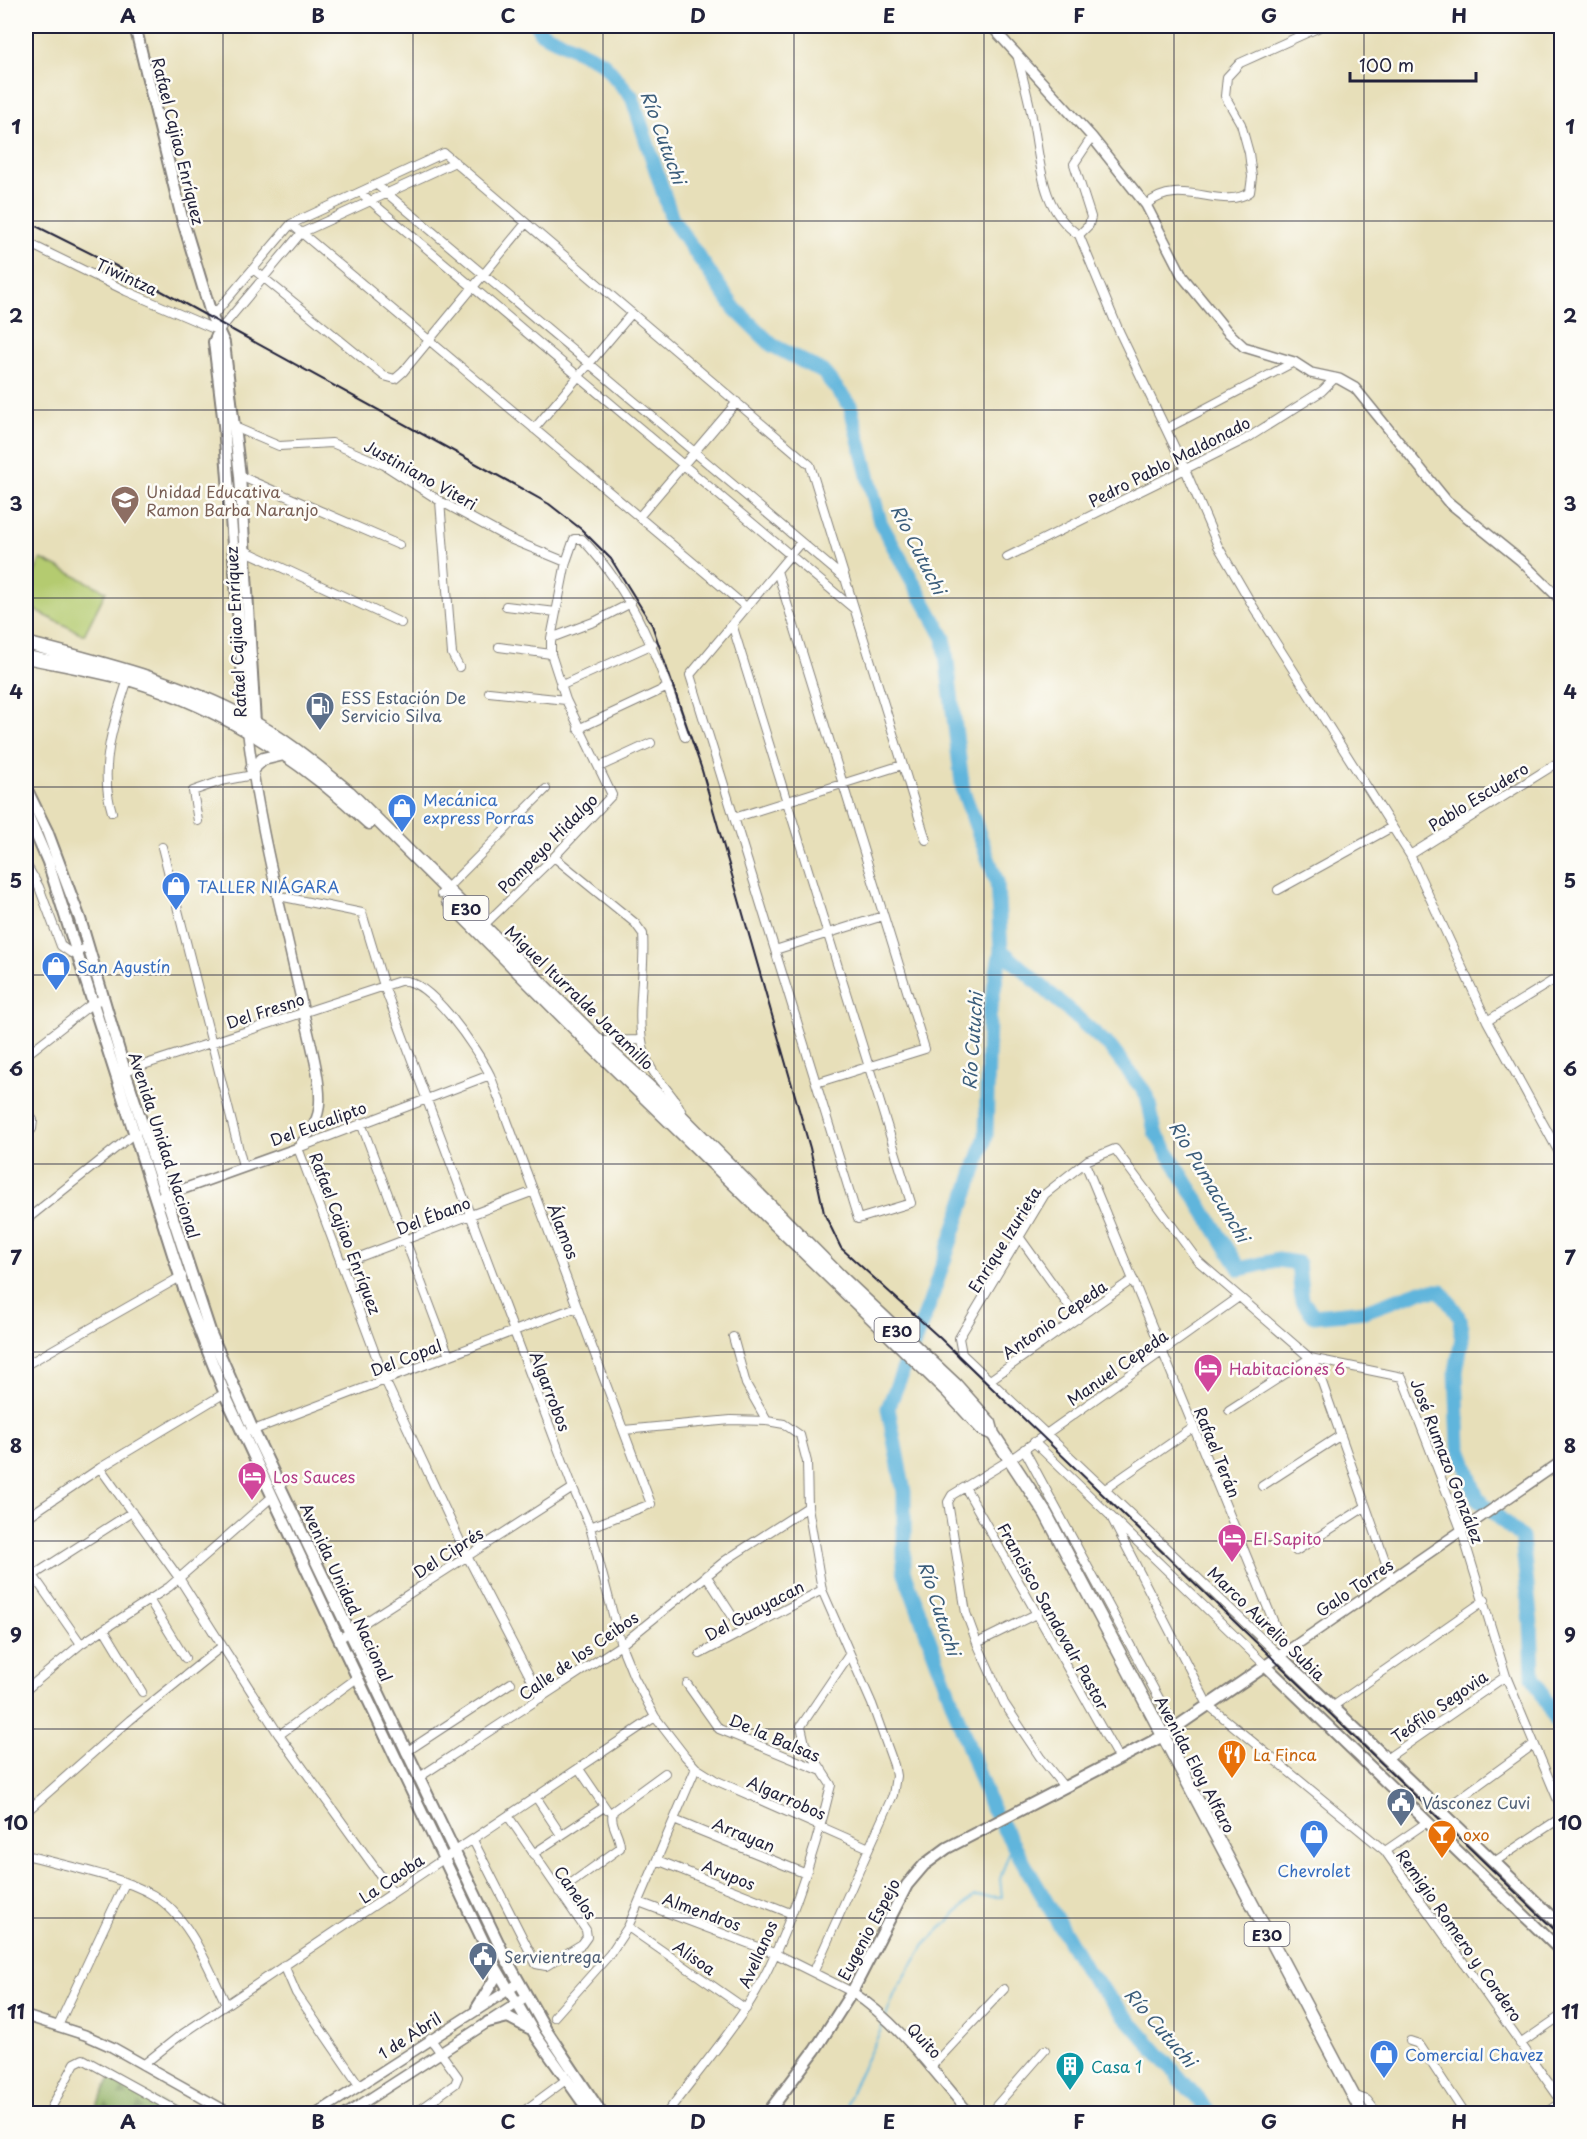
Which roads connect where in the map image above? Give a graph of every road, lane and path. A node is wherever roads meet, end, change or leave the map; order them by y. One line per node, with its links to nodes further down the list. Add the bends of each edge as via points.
1 (135, 26): 22 (main road, Rafael Cajiao Enríquez, via 182,218)
2 (991, 26): 4 (street)
3 (1322, 26): 11 (street, via 1240,63 1227,77 1225,96 1241,124 1249,153 1250,192 1242,198 1169,194)
4 (1016, 53): 5 (street); 15 (street, via 1044,186 1063,221)
5 (1092, 137): 11 (street); 15 (street, via 1074,164 1091,217)
6 (454, 162): 7 (street, via 444,153); 9 (street); 12 (street)
7 (377, 185): 8 (street); 9 (street)
8 (361, 193): 10 (street); 13 (street)
9 (387, 194): 10 (street); 18 (street)
10 (371, 201): 14 (street); 20 (street)
11 (1146, 205): 25 (street, via 1183,277 1227,331 1244,348)
12 (526, 223): 18 (street); 21 (street)
13 (291, 224): 14 (street); 17 (street)
14 (301, 233): 19 (street); 24 (street)
15 (1079, 235): 32 (street)
16 (26, 242): 23 (street, Tiwintza)
17 (253, 269): 19 (street); 22 (street)
18 (483, 274): 20 (street); 26 (street)
19 (263, 277): 23 (street); 24 (street, via 384,376 395,379)
20 (472, 286): 24 (street); 27 (street)
21 (632, 313): 26 (street); 29 (street)
22 (212, 317): 23 (main road, Rafael Cajiao Enríquez)
23 (219, 331): 30 (main road, Rafael Cajiao Enríquez, via 225,343)
24 (428, 339): 31 (street)
25 (1293, 362): 28 (street, via 1311,373); 32 (street)
26 (589, 364): 27 (street); 33 (street)
27 (579, 376): 31 (street); 34 (street)
28 (1335, 378): 35 (street, Pedro Pablo Maldonado, via 1270,425); 48 (street, via 1355,388 1447,501 1520,560)
29 (737, 402): 33 (street); 47 (street, via 810,465)
30 (230, 425): 36 (main road, Rafael Cajiao Enríquez); 37 (street, Justiniano Viteri, via 279,446 332,443 384,465); 39 (main road, Rafael Cajiao Enríquez)
31 (534, 429): 38 (street)
32 (1166, 429): 35 (street)
33 (694, 452): 34 (street); 40 (street)
34 (684, 464): 38 (street); 43 (street)
35 (1185, 469): 44 (street, Pedro Pablo Maldonado); 85 (street, via 1224,557)
36 (240, 476): 41 (street); 42 (main road, Rafael Cajiao Enríquez)
37 (440, 501): 45 (street, Justiniano Viteri, via 510,539); 62 (street, via 452,654)
38 (639, 517): 51 (street)
39 (233, 542): 42 (main road); 68 (main road, Rafael Cajiao Enríquez)
40 (801, 542): 43 (street); 47 (street)
41 (399, 545)
42 (246, 546): 54 (street); 68 (main road, Rafael Cajiao Enríquez)
43 (791, 554): 46 (street); 52 (street)
44 (1007, 557)
45 (566, 562): 49 (street, Pompeyo Hidalgo, via 574,539 582,539 607,565); 53 (street, Pompeyo Hidalgo)
46 (777, 571): 51 (street); 77 (street)
47 (845, 579): 52 (street)
48 (1562, 602)
49 (632, 603): 56 (street); 58 (street)
50 (506, 606): 53 (street)
51 (746, 607): 55 (street)
52 (854, 609): 74 (street)
53 (556, 612): 56 (street, Pompeyo Hidalgo)
54 (401, 623)
55 (732, 624): 80 (street); 83 (street, via 690,675)
56 (551, 638): 60 (street, Pompeyo Hidalgo)
57 (26, 643): 68 (main road, Miguel Iturralde Jaramillo / E30, via 179,687)
58 (652, 644): 64 (street); 65 (street)
59 (499, 646): 60 (street)
60 (551, 654): 64 (street, Pompeyo Hidalgo)
61 (26, 657): 63 (main road, Miguel Iturralde Jaramillo / E30)
62 (459, 667)
63 (128, 680): 68 (main road, Miguel Iturralde Jaramillo / E30); 82 (street, via 110,741 106,780)
64 (560, 686): 67 (street, Pompeyo Hidalgo)
65 (668, 687): 69 (street); 70 (street)
66 (489, 692): 67 (street)
67 (566, 700): 69 (street, Pompeyo Hidalgo)
68 (250, 725): 72 (main road, Miguel Iturralde Jaramillo / E30); 76 (street, Rafael Cajiao Enríquez); 94 (main road, Miguel Iturralde Jaramillo / E30, via 317,766 350,793)
69 (578, 729): 75 (street, Pompeyo Hidalgo)
70 (685, 737)
71 (651, 743): 75 (street)
72 (284, 754): 76 (main road, via 263,759); 94 (main road, Miguel Iturralde Jaramillo / E30, via 345,800)
73 (1562, 760): 88 (street, Pablo Escudero)
74 (902, 765): 77 (street); 86 (street)
75 (599, 767): 89 (street, Pompeyo Hidalgo, via 612,795)
76 (253, 772): 84 (street, via 193,791); 95 (street, Rafael Cajiao Enríquez)
77 (843, 784): 80 (street); 96 (street)
78 (26, 788): 99 (main road, Avenida Unidad Nacional, via 47,831)
79 (546, 789): 94 (street)
80 (786, 801): 83 (street); 98 (street)
81 (26, 811): 99 (main road, Avenida Unidad Nacional)
82 (112, 812)
83 (734, 818): 100 (street)
84 (198, 821)
85 (1392, 827): 88 (street); 93 (street)
86 (926, 840)
87 (162, 847): 108 (street)
88 (1410, 855): 106 (street)
89 (554, 857): 97 (street, Pompeyo Hidalgo); 107 (street, via 635,922 642,934)
90 (26, 864): 91 (street)
91 (34, 877): 92 (street); 99 (street, via 61,946 66,951)
92 (26, 883)
93 (1278, 890)
94 (444, 891): 97 (main road, Miguel Iturralde Jaramillo / E30)
95 (279, 896): 102 (street, Algarrobos, via 362,913); 105 (street, Rafael Cajiao Enríquez)
96 (883, 916): 98 (street); 111 (street, via 925,1049)
97 (480, 929): 109 (main road, Miguel Iturralde Jaramillo / E30); 134 (main road, Miguel Iturralde Jaramillo / E30)
98 (827, 934): 100 (street); 111 (street)
99 (82, 949): 104 (main road, Avenida Unidad Nacional)
100 (775, 950): 114 (street)
101 (1562, 975): 106 (street)
102 (384, 986): 103 (street, Del Fresno, via 405,980); 105 (street, Del Fresno); 115 (street, Algarrobos)
103 (421, 986): 113 (street, Álamos, via 464,1032)
104 (99, 1001): 110 (street); 112 (main road, Avenida Unidad Nacional)
105 (303, 1012): 108 (street, Del Fresno); 121 (street, Rafael Cajiao Enríquez, via 320,1108)
106 (1487, 1021): 123 (street)
107 (641, 1040): 109 (street); 117 (street, via 650,1068 679,1105)
108 (212, 1041): 112 (street, Del Fresno); 125 (street)
109 (599, 1041): 117 (main road, Miguel Iturralde Jaramillo / E30)
110 (26, 1055)
111 (868, 1067): 114 (street); 114 (street, via 910,1203 858,1219)
112 (121, 1072): 119 (main road, Avenida Unidad Nacional); 127 (main road, Avenida Unidad Nacional)
113 (490, 1075): 115 (street, Del Eucalipto); 126 (street, Álamos)
114 (816, 1083)
115 (427, 1099): 118 (street, Del Eucalipto); 128 (street, Algarrobos)
116 (26, 1110): 120 (street, via 33,1120)
117 (683, 1118): 134 (main road, Miguel Iturralde Jaramillo / E30)
118 (361, 1124): 121 (street, Del Eucalipto); 131 (street)
119 (136, 1132): 127 (main road, Avenida Unidad Nacional); 129 (street)
120 (26, 1135)
121 (298, 1148): 125 (street, Del Eucalipto); 132 (street, Rafael Cajiao Enríquez)
122 (1115, 1149): 124 (street, Enrique Izurieta); 136 (street, José Rumazo González, via 1198,1261)
123 (1562, 1158)
124 (1085, 1163): 130 (street, Enrique Izurieta, via 1045,1194); 135 (street, Rafael Terán)
125 (243, 1166): 127 (street, Del Eucalipto)
126 (534, 1191): 128 (street, Del Ébano); 137 (street, Álamos)
127 (161, 1197): 133 (main road, Avenida Unidad Nacional)
128 (470, 1215): 131 (street, Del Ébano); 139 (street, Algarrobos)
129 (26, 1220)
130 (1020, 1238): 138 (street); 141 (street, Enrique Izurieta)
131 (405, 1240): 132 (street, Del Ébano); 143 (street)
132 (341, 1264): 146 (street, Rafael Cajiao Enríquez)
133 (185, 1274): 145 (street); 148 (main road, Avenida Unidad Nacional); 153 (main road, Avenida Unidad Nacional)
134 (837, 1279): 158 (main road, Avenida Eloy Alfaro / E30, via 990,1423)
135 (1133, 1279): 138 (street, Antonio Cepeda); 142 (street, Rafael Terán)
136 (1239, 1297): 142 (street, Manuel Cepeda); 144 (street, José Rumazo González)
137 (577, 1307): 139 (street, Del Copal); 152 (street, Álamos)
138 (1078, 1318): 147 (street, Antonio Cepeda)
139 (514, 1331): 143 (street, Del Copal); 163 (street, Algarrobos)
140 (733, 1337): 150 (street, via 746,1384)
141 (959, 1338): 147 (street, Marco Aurelio Subia, via 962,1354)
142 (1163, 1351): 151 (street, Rafael Terán); 154 (street, Manuel Cepeda)
143 (448, 1356): 146 (street, Del Copal)
144 (1310, 1358): 149 (street); 155 (street); 172 (street, José Rumazo González, via 1402,1377)
145 (27, 1362)
146 (385, 1380): 153 (street, Del Copal); 174 (street, Rafael Cajiao Enríquez)
147 (990, 1380): 154 (street, Marco Aurelio Subia)
148 (225, 1393): 153 (main road, Avenida Unidad Nacional); 160 (street)
149 (1229, 1410)
150 (767, 1421): 152 (street, via 730,1420); 166 (street, via 784,1424 800,1435 807,1462)
151 (1194, 1427): 164 (street); 193 (street, Rafael Terán)
152 (624, 1430): 171 (street, Álamos, via 651,1504)
153 (248, 1432): 165 (main road, Avenida Unidad Nacional); 186 (main road, Avenida Unidad Nacional)
154 (1047, 1433): 156 (street, Manuel Cepeda); 164 (street, Marco Aurelio Subia)
155 (1341, 1435): 161 (street); 167 (street)
156 (1034, 1442): 157 (street, Manuel Cepeda); 169 (street, Marco Aurelio Subia)
157 (1024, 1449): 158 (street, Manuel Cepeda); 207 (street)
158 (1011, 1459): 162 (street, Manuel Cepeda); 209 (main road, Avenida Eloy Alfaro / E30, via 1046,1514)
159 (1562, 1461): 172 (street, Galo Torres)
160 (100, 1468): 168 (street); 170 (street)
161 (1262, 1486)
162 (965, 1487): 183 (street, Francisco Sandovalr Pastor); 188 (street, via 948,1502 966,1613)
163 (573, 1488): 171 (street, Algarrobos); 174 (street, Del Ciprés)
164 (1105, 1489): 193 (street, Marco Aurelio Subia)
165 (272, 1497): 178 (street); 187 (main road, Avenida Unidad Nacional)
166 (808, 1507): 176 (street, Calle de los Ceibos); 180 (street)
167 (1365, 1507): 173 (street); 179 (street)
168 (132, 1512): 177 (street); 178 (street)
169 (1110, 1515): 196 (street, Marco Aurelio Subia); 204 (street, Remigio Romero y Cordero)
170 (26, 1518)
171 (590, 1527): 190 (street, Algarrobos)
172 (1462, 1532): 179 (street, Galo Torres); 181 (street, José Rumazo González)
173 (1296, 1551)
174 (467, 1556): 186 (street, Del Ciprés); 203 (street, Rafael Cajiao Enríquez)
175 (26, 1565): 177 (street)
176 (706, 1575): 185 (street); 190 (street, Calle de los Ceibos)
177 (29, 1577): 189 (street)
178 (179, 1578): 182 (street); 191 (street)
179 (1392, 1580): 193 (street, Galo Torres)
180 (822, 1590): 185 (street, Del Guayacan); 194 (street)
181 (1485, 1600): 197 (street, José Rumazo González); 205 (street)
182 (150, 1601): 184 (street); 195 (street)
183 (1038, 1613): 188 (street); 212 (street, Francisco Sandovalr Pastor)
184 (104, 1629): 189 (street); 202 (street)
185 (742, 1631): 192 (street, Del Guayacan)
186 (350, 1633): 187 (street, Del Ciprés); 211 (main road, Avenida Unidad Nacional)
187 (339, 1640): 198 (main road, Avenida Unidad Nacional)
188 (977, 1643): 220 (street, via 1004,1703)
189 (81, 1644): 201 (street)
190 (621, 1645): 203 (street, Calle de los Ceibos); 206 (street, Algarrobos)
191 (220, 1647): 208 (street); 224 (street)
192 (700, 1654)
193 (1283, 1654): 196 (main road, Galo Torres); 205 (main road, Marco Aurelio Subia)
194 (849, 1655): 216 (street, via 801,1726 805,1744); 234 (street, via 872,1704 896,1776 893,1795)
195 (186, 1658)
196 (1266, 1666): 204 (main road, Galo Torres); 230 (main road, Marco Aurelio Subia)
197 (1506, 1676): 210 (street, José Rumazo González); 213 (street, Teófilo Segovia)
198 (357, 1678): 208 (street); 239 (main road, Avenida Unidad Nacional)
199 (511, 1683): 211 (street)
200 (687, 1684): 216 (street, De la Balsas, via 719,1729)
201 (26, 1690)
202 (142, 1692)
203 (541, 1698): 218 (street, Calle de los Ceibos)
204 (1208, 1705): 207 (main road, Galo Torres); 235 (street, Remigio Romero y Cordero)
205 (1332, 1707): 213 (main road, Marco Aurelio Subia)
206 (656, 1717): 214 (street, Algarrobos); 215 (street, La Caoba)
207 (1175, 1728): 209 (main road, Galo Torres)
208 (279, 1735): 245 (street)
209 (1163, 1736): 212 (main road, Eugenio Espejo); 279 (main road, Avenida Eloy Alfaro / E30)
210 (1533, 1745): 223 (street, José Rumazo González); 225 (street)
211 (406, 1752): 218 (main road, Avenida Unidad Nacional)
212 (1119, 1759): 220 (main road, Eugenio Espejo)
213 (1386, 1759): 225 (main road, Marco Aurelio Subia)
214 (696, 1768): 229 (street); 231 (street, Algarrobos)
215 (579, 1769): 221 (street, La Caoba); 222 (street)
216 (822, 1771): 219 (street, De la Balsas)
217 (665, 1773): 226 (street, via 616,1807)
218 (418, 1778): 236 (main road, Avenida Unidad Nacional)
219 (831, 1785): 231 (street, Avellanos)
220 (1064, 1787): 258 (main road, Eugenio Espejo, via 946,1848 924,1865 907,1885)
221 (536, 1797): 227 (street, La Caoba); 232 (street)
222 (604, 1807): 226 (street); 232 (street)
223 (1562, 1810)
224 (26, 1812)
225 (1441, 1812): 241 (main road, Marco Aurelio Subia)
226 (612, 1814): 244 (street, via 620,1848)
227 (508, 1816): 233 (street, La Caoba); 237 (street, Canelos)
228 (1562, 1817): 241 (street)
229 (674, 1820): 240 (street); 242 (street, Arrayan)
230 (1427, 1822): 235 (street); 250 (main road, Marco Aurelio Subia)
231 (821, 1826): 234 (street, Algarrobos); 242 (street, Avellanos)
232 (561, 1835): 237 (street)
233 (473, 1840): 236 (street, La Caoba); 244 (street, Canelos, via 541,1967 582,1944 587,1937)
234 (868, 1848): 254 (street)
235 (1385, 1851): 272 (street, Remigio Romero y Cordero)
236 (455, 1852): 239 (street, La Caoba); 255 (main road, Avenida Unidad Nacional)
237 (533, 1854): 244 (street, Canelos)
238 (26, 1855): 243 (street)
239 (443, 1859): 245 (street, La Caoba); 253 (main road, Avenida Unidad Nacional)
240 (657, 1860): 246 (street); 247 (street, Arupos)
241 (1494, 1862): 249 (main road, Marco Aurelio Subia)
242 (804, 1873): 247 (street, Avellanos)
243 (125, 1883): 260 (street, via 153,1895 170,1909 194,1940); 268 (street)
244 (559, 1892)
245 (393, 1893): 252 (street, La Caoba)
246 (639, 1902): 248 (street); 251 (street, Almendros)
247 (790, 1913): 251 (street, Avellanos)
248 (628, 1927): 263 (street, Alisoa); 266 (street, via 610,1954)
249 (1562, 1927)
250 (1562, 1952)
251 (774, 1953): 254 (street, Almendros); 263 (street, Avellanos)
252 (284, 1965): 260 (street, La Caoba); 278 (street, via 296,1993)
253 (496, 1968): 257 (main road, Avenida Unidad Nacional); 262 (main road, via 494,1980)
254 (814, 1971): 258 (street, Almendros)
255 (519, 1983): 257 (street, 1 de Abril); 259 (main road, Avenida Unidad Nacional)
256 (1004, 1989): 276 (street)
257 (508, 1990): 261 (main road, Avenida Unidad Nacional); 262 (street, 1 de Abril)
258 (852, 1992): 276 (street, Quito, via 867,2002); 291 (main road, Eugenio Espejo)
259 (527, 1997): 261 (street, 1 de Abril); 289 (main road, Avenida Unidad Nacional)
260 (226, 2004): 275 (street, La Caoba)
261 (516, 2004): 267 (street, 1 de Abril); 269 (main road, Avenida Unidad Nacional)
262 (477, 2008): 270 (street, 1 de Abril)
263 (746, 2009): 290 (street, Avellanos)
264 (1562, 2015): 272 (street)
265 (26, 2016): 268 (street)
266 (554, 2017)
267 (488, 2022): 269 (main road, via 508,2017); 274 (street, 1 de Abril)
268 (58, 2026): 275 (street, via 112,2047)
269 (533, 2031): 277 (main road, Avenida Unidad Nacional)
270 (430, 2038): 274 (street); 278 (street, 1 de Abril)
271 (1410, 2041): 296 (street, via 1419,2044)
272 (1520, 2044): 280 (street, Remigio Romero y Cordero)
273 (1045, 2049): 293 (street)
274 (440, 2054): 285 (street, 1 de Abril); 286 (street, via 458,2077 455,2084)
275 (143, 2065): 283 (street)
276 (928, 2066): 292 (street, Quito)
277 (567, 2079): 287 (street); 288 (main road, Avenida Unidad Nacional)
278 (359, 2085): 284 (street, 1 de Abril)
279 (1353, 2095): 294 (main road, Avenida Eloy Alfaro / E30); 295 (street, via 1367,2100)
280 (1562, 2102): 297 (street)
281 (48, 2114): 282 (street, via 75,2063 83,2059)
282 (183, 2114)
283 (231, 2114)
284 (316, 2114)
285 (346, 2114)
286 (413, 2114)
287 (520, 2114)
288 (591, 2114)
289 (602, 2114)
290 (666, 2114)
291 (767, 2114)
292 (970, 2114)
293 (989, 2114)
294 (1363, 2114)
295 (1378, 2114)
296 (1465, 2114)
297 (1545, 2114)

